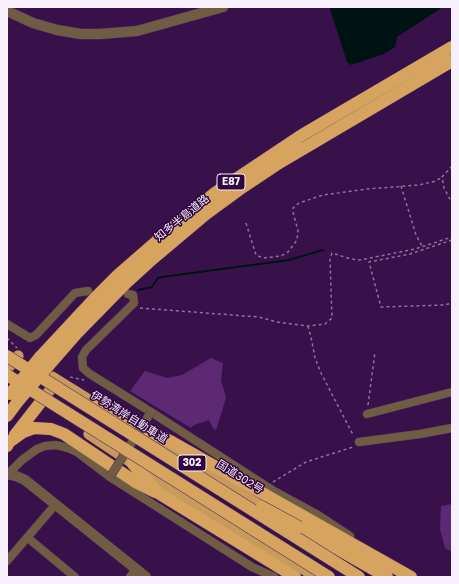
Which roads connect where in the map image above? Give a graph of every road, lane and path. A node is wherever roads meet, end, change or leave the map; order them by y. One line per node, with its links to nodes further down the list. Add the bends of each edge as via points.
1 (223, 7): 2 (street, via 137,30 100,34 57,30)
2 (7, 11)
3 (452, 47): 22 (highway, 知多半島道路 / E87, via 302,135 215,193 118,275 95,298)
4 (452, 61): 22 (highway, 知多半島道路 / E87, via 279,163 206,214 154,257)
5 (452, 166): 6 (path)
6 (442, 178): 7 (path); 8 (path)
7 (401, 186): 9 (path, via 323,195 299,203 293,208 297,240 284,255 263,258 256,255); 12 (path, via 416,235)
8 (452, 203)
9 (246, 223)
10 (452, 237): 12 (path)
11 (452, 240): 15 (path, via 410,254 368,262 381,307)
12 (422, 246): 18 (path, via 360,260 332,252 332,318 325,324)
13 (88, 291): 17 (street, via 75,293 36,335 30,338)
14 (128, 294): 16 (street, via 133,295 134,303)
15 (452, 303)
16 (131, 306): 18 (path, via 259,317); 31 (street, via 86,350 82,357 83,368)
17 (7, 324)
18 (308, 326): 35 (path, via 321,373 350,431)
19 (7, 349): 21 (highway, 国道302号 / 302)
20 (375, 352): 32 (path)
21 (12, 356): 23 (highway); 26 (highway, 国道302号 / 302); 37 (highway, 伊勢湾岸自動車道, bridge)
22 (45, 361): 28 (highway, 知多半島道路 / E87, bridge)
23 (7, 369)
24 (7, 375): 43 (highway, bridge)
25 (7, 381): 29 (highway)
26 (57, 381): 29 (highway); 30 (highway, 国道302号 / 302)
27 (452, 392): 32 (street)
28 (12, 397): 33 (highway, 知多半島道路 / E87)
29 (40, 403): 36 (highway); 38 (highway)
30 (97, 405): 56 (highway, 国道302号 / 302); 58 (highway, via 147,429)
31 (151, 412): 40 (street, bridge); 41 (street)
32 (367, 414)
33 (7, 416)
34 (452, 428): 35 (street)
35 (359, 442): 41 (path, via 353,447 306,462)
36 (8, 444): 42 (highway, via 23,432 34,428 51,429 64,434 137,483)
37 (150, 446): 55 (highway, 伊勢湾岸自動車道, bridge); 57 (highway, bridge)
38 (133, 464): 42 (highway); 53 (highway, via 207,513)
39 (7, 474): 40 (street, via 37,449 56,445 77,452); 44 (street, via 25,480)
40 (110, 477): 51 (street, via 252,567)
41 (267, 486): 45 (street)
42 (158, 493): 52 (highway)
43 (206, 500): 53 (highway, bridge); 54 (highway, bridge)
44 (55, 505): 46 (street); 48 (street)
45 (350, 536)
46 (28, 538): 47 (street); 49 (street)
47 (7, 561)
48 (133, 573): 50 (street)
49 (75, 577)
50 (146, 577)
51 (274, 577)
52 (294, 577)
53 (316, 577)
54 (329, 577)
55 (359, 577)
56 (377, 577)
57 (387, 577)
58 (410, 577)

